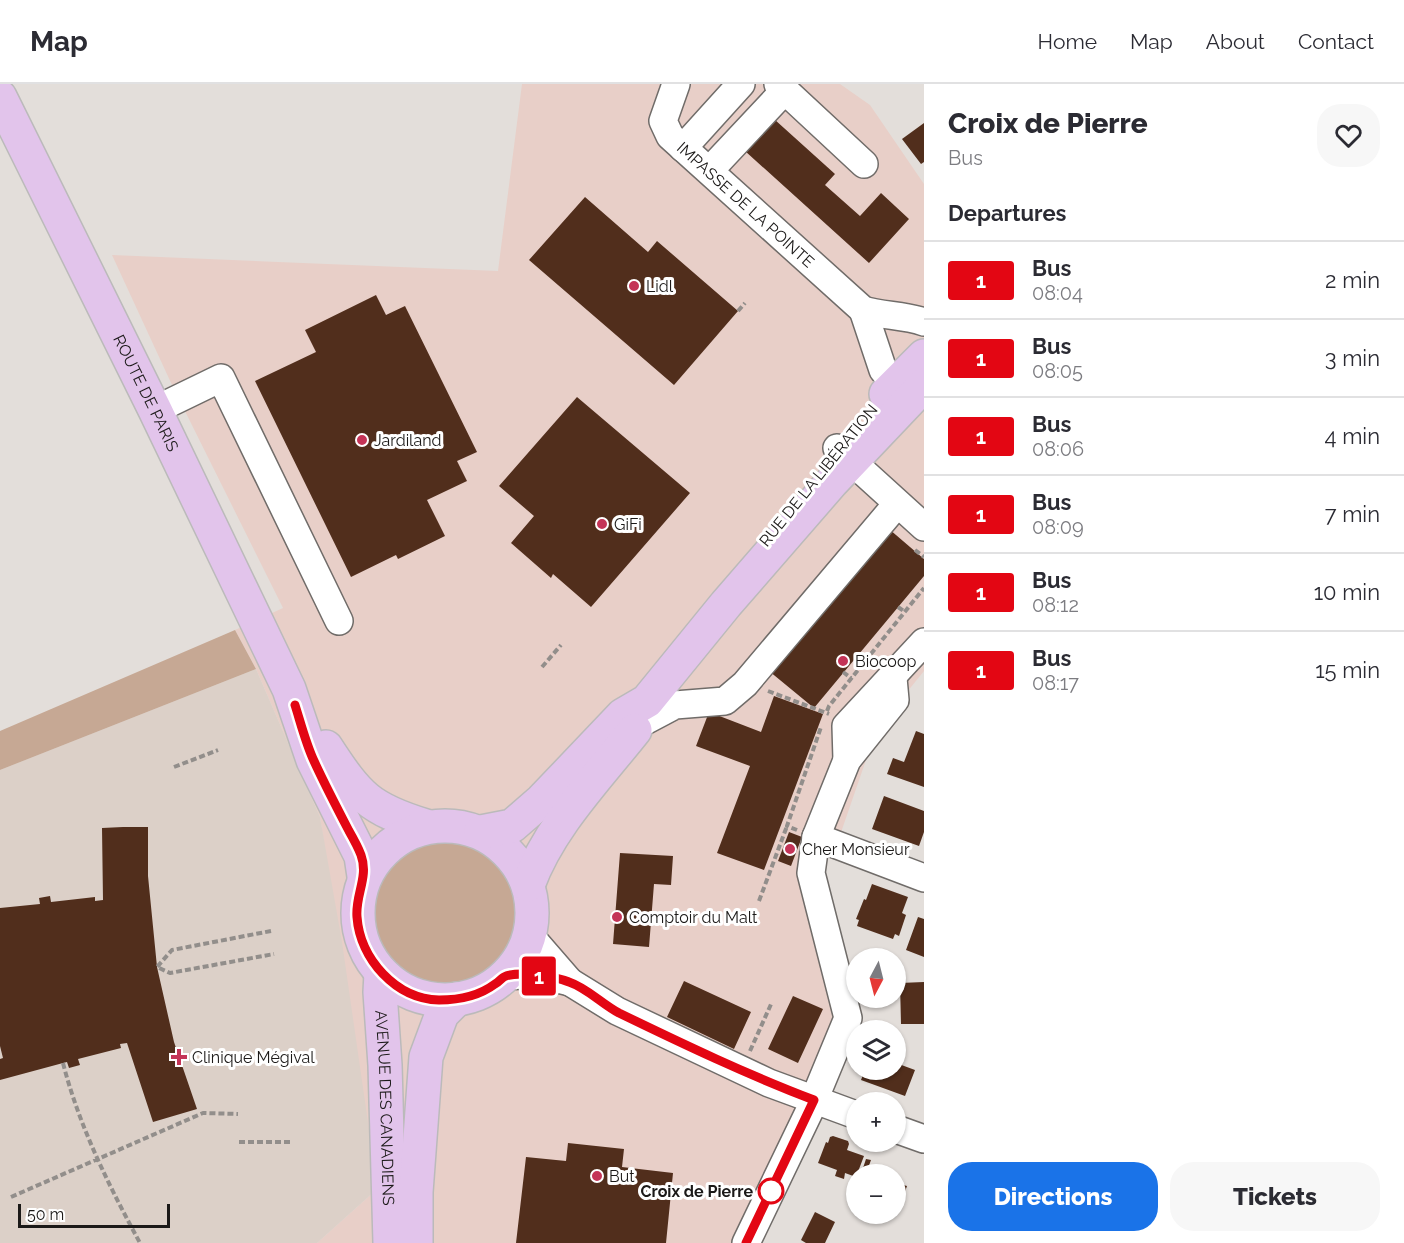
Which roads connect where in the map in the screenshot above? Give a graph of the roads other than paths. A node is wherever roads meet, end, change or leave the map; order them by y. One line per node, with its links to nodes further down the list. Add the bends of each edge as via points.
1 (676, 84): 5 (street, IMPASSE DE LA POINTE, via 663,121 670,136)
2 (741, 84): 5 (street)
3 (782, 87): 6 (street); 7 (street)
4 (0, 97): 12 (main road, ROUTE DE PARIS)
5 (683, 148): 7 (street, IMPASSE DE LA POINTE)
6 (864, 164)
7 (710, 170): 8 (street, IMPASSE DE LA POINTE)
8 (863, 310): 9 (street, IMPASSE DE LA POINTE); 11 (street, IMPASSE DE LA POINTE, via 883,370)
9 (924, 322)
10 (924, 356): 11 (main road, RUE DE LA LIBÉRATION)
11 (910, 385): 13 (main road, RUE DE LA LIBÉRATION)
12 (155, 410): 16 (street, via 221,378); 19 (main road, ROUTE DE PARIS)
13 (845, 454): 14 (street); 20 (main road, RUE DE LA LIBÉRATION, via 832,482 726,604)
14 (897, 504): 15 (street); 20 (street, via 745,684 725,701)
15 (924, 527)
16 (339, 621)
17 (924, 642): 18 (street)
18 (893, 678): 21 (street, via 895,700); 21 (street, via 829,725)
19 (289, 689): 22 (main road, via 364,798 385,813); 25 (main road, via 313,760 361,856)
20 (644, 712): 23 (main road, RUE DE LA LIBÉRATION, via 623,715 512,826); 27 (main road, RUE DE LA LIBÉRATION, via 565,818 537,862)
21 (847, 760): 24 (street)
22 (426, 826): 23 (main road, via 452,825); 25 (main road, via 388,845)
23 (481, 832): 27 (main road, via 518,863)
24 (816, 837): 26 (street); 33 (street, via 811,873 848,1018)
25 (364, 876): 29 (main road, via 358,896 358,927 368,956)
26 (924, 878)
27 (528, 885): 28 (main road)
28 (531, 937): 30 (main road, via 521,958); 31 (street)
29 (381, 973): 32 (main road, via 415,995); 37 (main road, AVENUE DES CANADIENS)
30 (504, 976): 31 (street, via 551,977); 32 (main road, via 477,994)
31 (570, 982): 33 (street, via 617,1011 769,1083)
32 (457, 999): 38 (main road, AVENUE DES CANADIENS, via 442,1014 426,1057)
33 (814, 1100): 34 (street); 39 (street)
34 (846, 1111)
35 (906, 1133): 36 (street)
36 (924, 1139)
37 (390, 1243)
38 (416, 1243)
39 (746, 1243)

